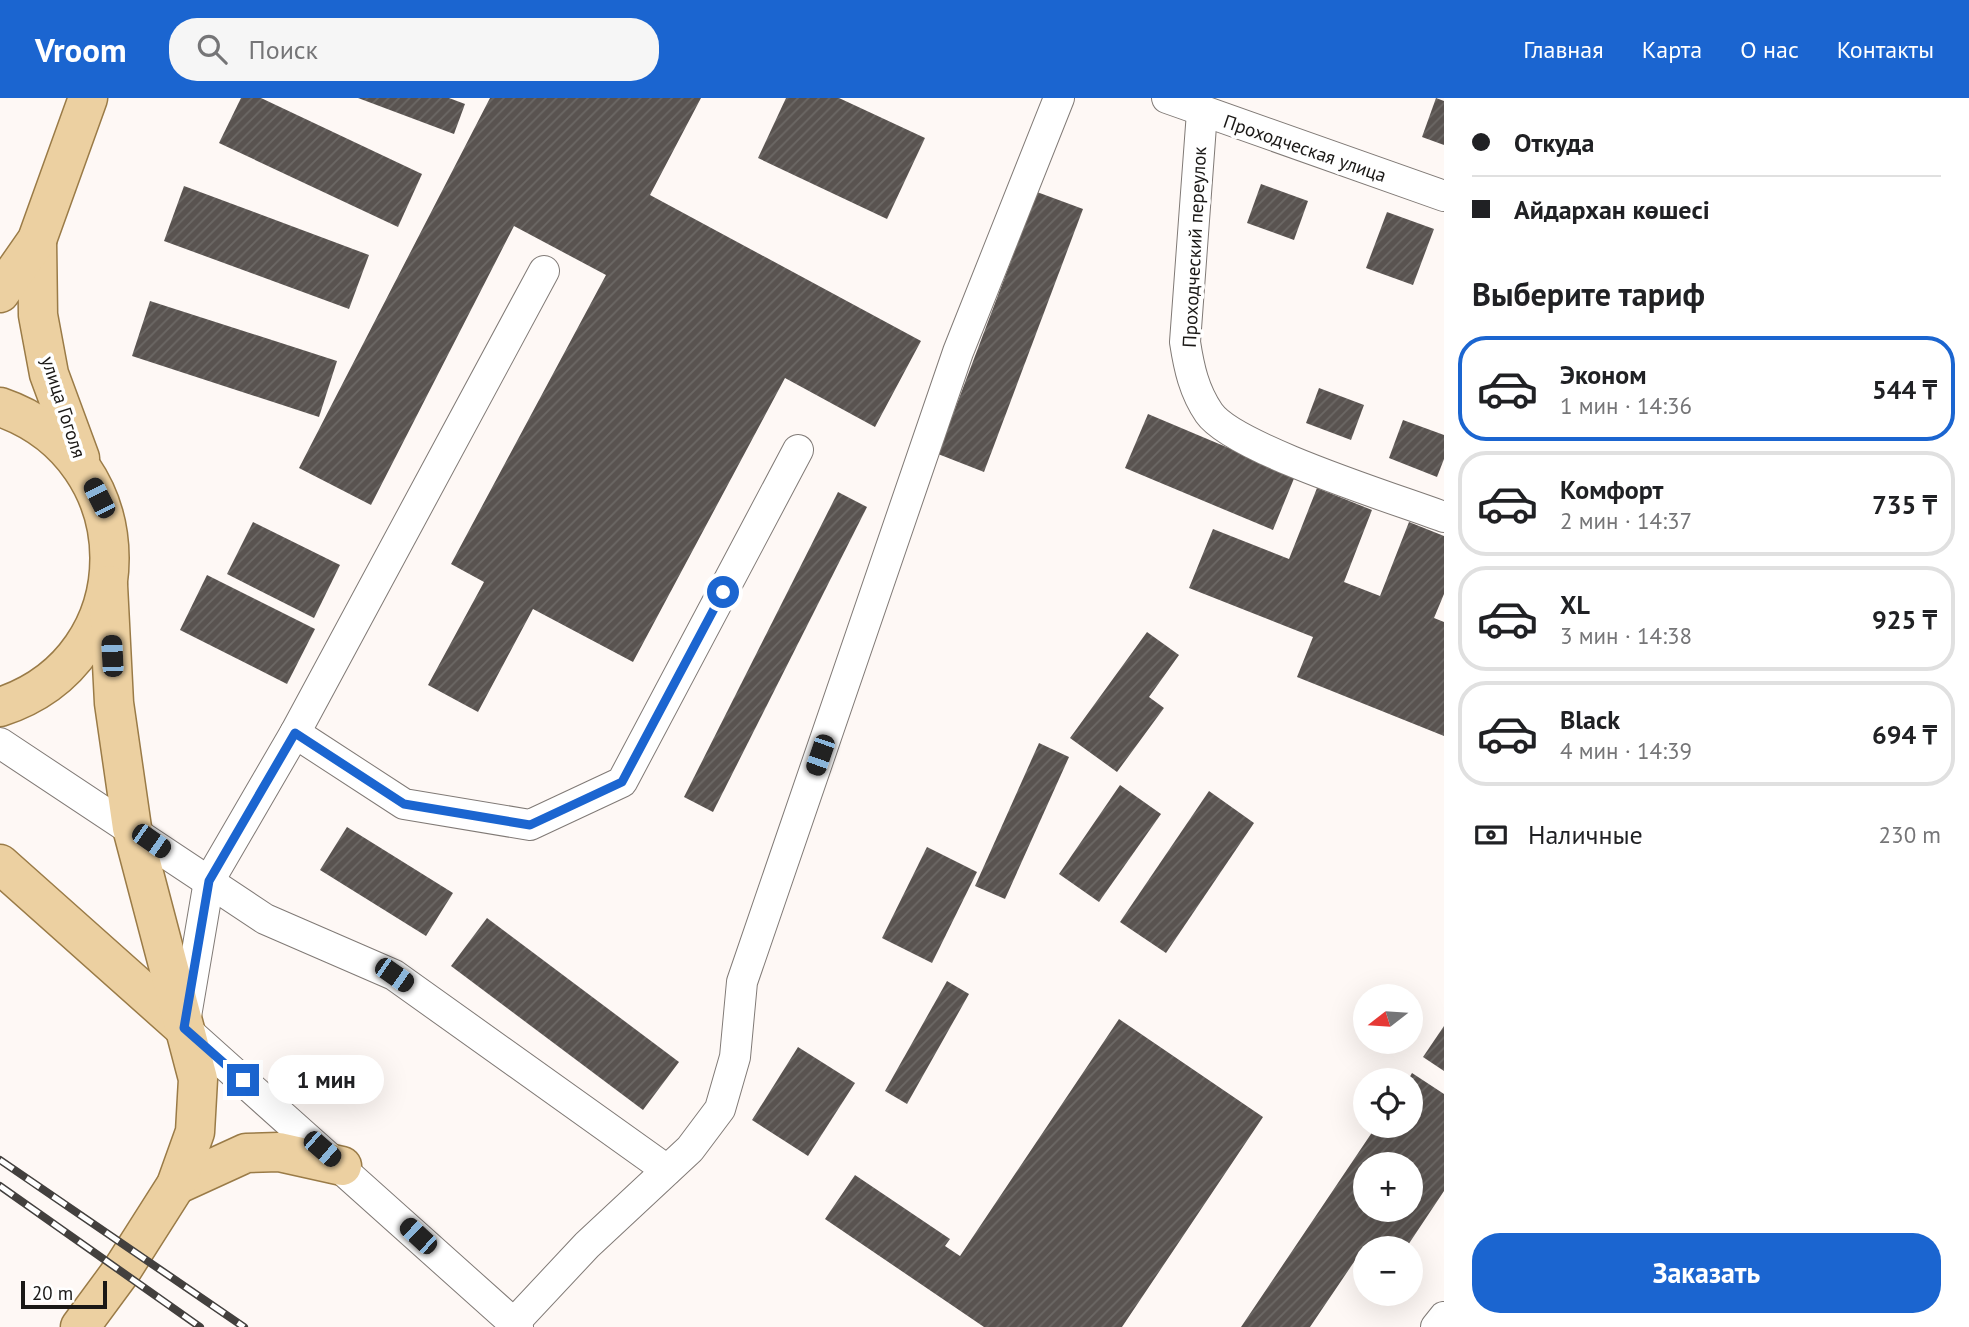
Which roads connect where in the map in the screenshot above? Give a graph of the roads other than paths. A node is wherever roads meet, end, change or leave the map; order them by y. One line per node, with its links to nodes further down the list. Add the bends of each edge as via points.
1 (88, 98): 6 (main road)
2 (1059, 98): 22 (street, via 958,352 742,982 735,1057 720,1109 690,1149)
3 (1167, 98): 4 (street, Проходческая улица)
4 (1202, 112): 5 (street, Проходческая улица); 12 (street, Проходческий переулок, via 1185,342 1191,378 1210,415 1249,444)
5 (1444, 195)
6 (37, 240): 8 (main road); 11 (main road, улица Гоголя, via 38,315 48,374)
7 (544, 271): 15 (street)
8 (0, 293)
9 (0, 407): 11 (main road, via 44,429)
10 (799, 450): 15 (street, via 622,782 530,825 404,804)
11 (86, 472): 13 (main road, via 107,526 111,555)
12 (1444, 517)
13 (108, 585): 14 (main road, via 100,614 68,666 44,686); 17 (main road, via 114,703)
14 (0, 708)
15 (295, 733): 19 (street)
16 (0, 743): 17 (street)
17 (132, 828): 19 (street); 20 (main road)
18 (0, 864): 20 (main road)
19 (209, 881): 20 (street); 22 (street, via 265,919 394,975)
20 (184, 1028): 21 (street); 23 (main road, via 198,1079 195,1132)
21 (342, 1166): 23 (main road, via 279,1152 246,1153); 25 (street)
22 (667, 1170): 25 (street, via 587,1245)
23 (176, 1185): 26 (main road)
24 (1444, 1317): 27 (street)
25 (516, 1325)
26 (80, 1327)
27 (1436, 1327)

